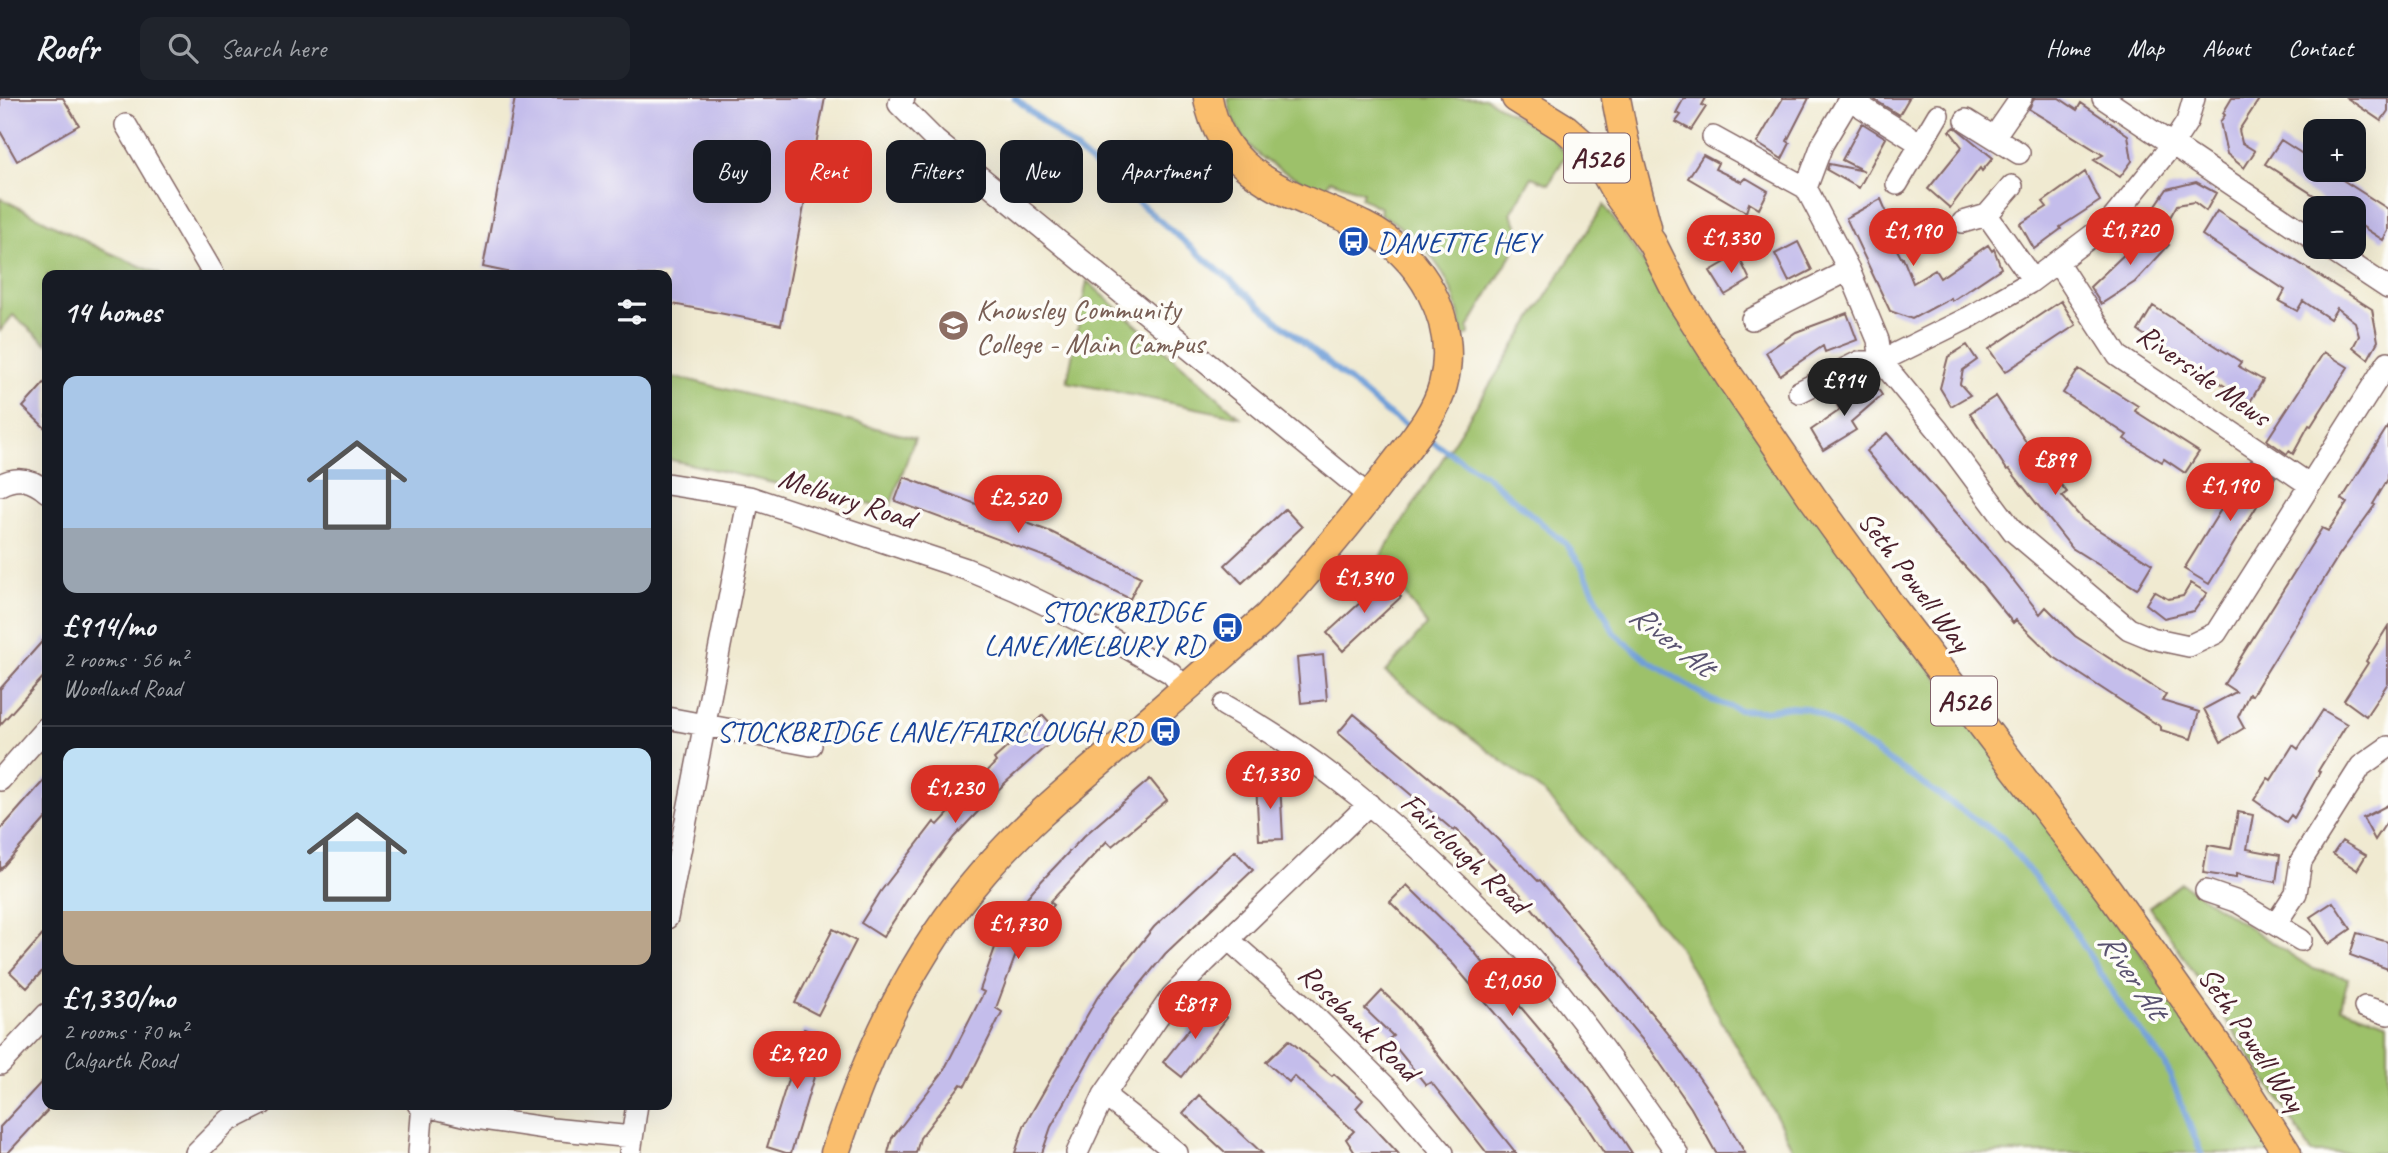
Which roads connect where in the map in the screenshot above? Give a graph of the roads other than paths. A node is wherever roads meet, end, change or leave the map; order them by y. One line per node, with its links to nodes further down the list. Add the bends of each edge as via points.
1 (1208, 98): 39 (main road, via 1225,144 1250,171 1385,238 1423,277 1439,311 1446,357 1443,384 1417,433)
2 (1516, 98): 23 (main road, Seth Powell Way / A526, via 1566,129 1595,155)
3 (1616, 98): 23 (main road, Seth Powell Way / A526)
4 (2021, 98): 13 (street)
5 (2103, 98): 15 (street)
6 (2193, 98): 15 (street, via 2187,121)
7 (1849, 99): 14 (street); 19 (street, via 1822,145)
8 (898, 100): 39 (street, via 935,140)
9 (1938, 115): 14 (street)
10 (1966, 120): 13 (street)
11 (126, 125): 26 (street)
12 (1713, 137): 19 (street)
13 (1994, 137): 16 (street)
14 (1921, 144): 17 (street)
15 (2172, 145): 22 (street); 25 (street, via 2110,222)
16 (2018, 153)
17 (1897, 184)
18 (2012, 186): 20 (street)
19 (1806, 188): 27 (street)
20 (1987, 215): 21 (street); 28 (street)
21 (1963, 222)
22 (2303, 232)
23 (1652, 243): 71 (main road, Seth Powell Way / A526, via 1679,299 1812,497 2108,890)
24 (2344, 259): 29 (street)
25 (2057, 262): 28 (street); 36 (street, Riverside Mews, via 2118,356)
26 (211, 270)
27 (1849, 270): 30 (street); 31 (street, via 1878,341)
28 (2033, 280): 31 (street)
29 (2388, 288)
30 (1752, 319)
31 (1881, 360): 33 (street, via 1858,362); 36 (street, via 2013,531 2129,629 2151,638 2189,646 2216,632)
32 (2388, 362): 36 (street)
33 (1799, 392)
34 (0, 485): 37 (street, via 23,479)
35 (672, 485): 38 (street, Melbury Road)
36 (2311, 485)
37 (42, 488)
38 (749, 497): 40 (street, Melbury Road, via 1016,590 1144,656 1171,673); 43 (street)
39 (1370, 497): 40 (main road, via 1267,617)
40 (1185, 689): 66 (main road, via 1026,827 981,875 933,940 877,1039)
41 (1224, 705): 48 (street, Fairclough Road, via 1310,757)
42 (672, 719): 43 (street)
43 (704, 725): 45 (street); 50 (street)
44 (42, 733): 47 (street)
45 (811, 745)
46 (2388, 747): 51 (street, via 2361,766 2301,861 2296,893)
47 (0, 779)
48 (1369, 804): 52 (street); 70 (street, Fairclough Road, via 1431,858 1533,960 1599,1042)
49 (2206, 891): 51 (street)
50 (672, 892)
51 (2276, 923): 53 (street)
52 (1228, 939): 58 (street, via 1172,996); 69 (street, Rosebank Road, via 1390,1091)
53 (2301, 940)
54 (2365, 1007): 55 (street)
55 (2388, 1014)
56 (42, 1019): 57 (street)
57 (0, 1064)
58 (1104, 1095): 67 (street); 68 (street)
59 (250, 1110): 64 (street, via 228,1121)
60 (423, 1110): 65 (street)
61 (445, 1110): 63 (street)
62 (636, 1110): 63 (street)
63 (631, 1145)
64 (196, 1153)
65 (419, 1153)
66 (835, 1153)
67 (1077, 1153)
68 (1177, 1153)
69 (1443, 1153)
70 (1678, 1153)
71 (2287, 1153)

